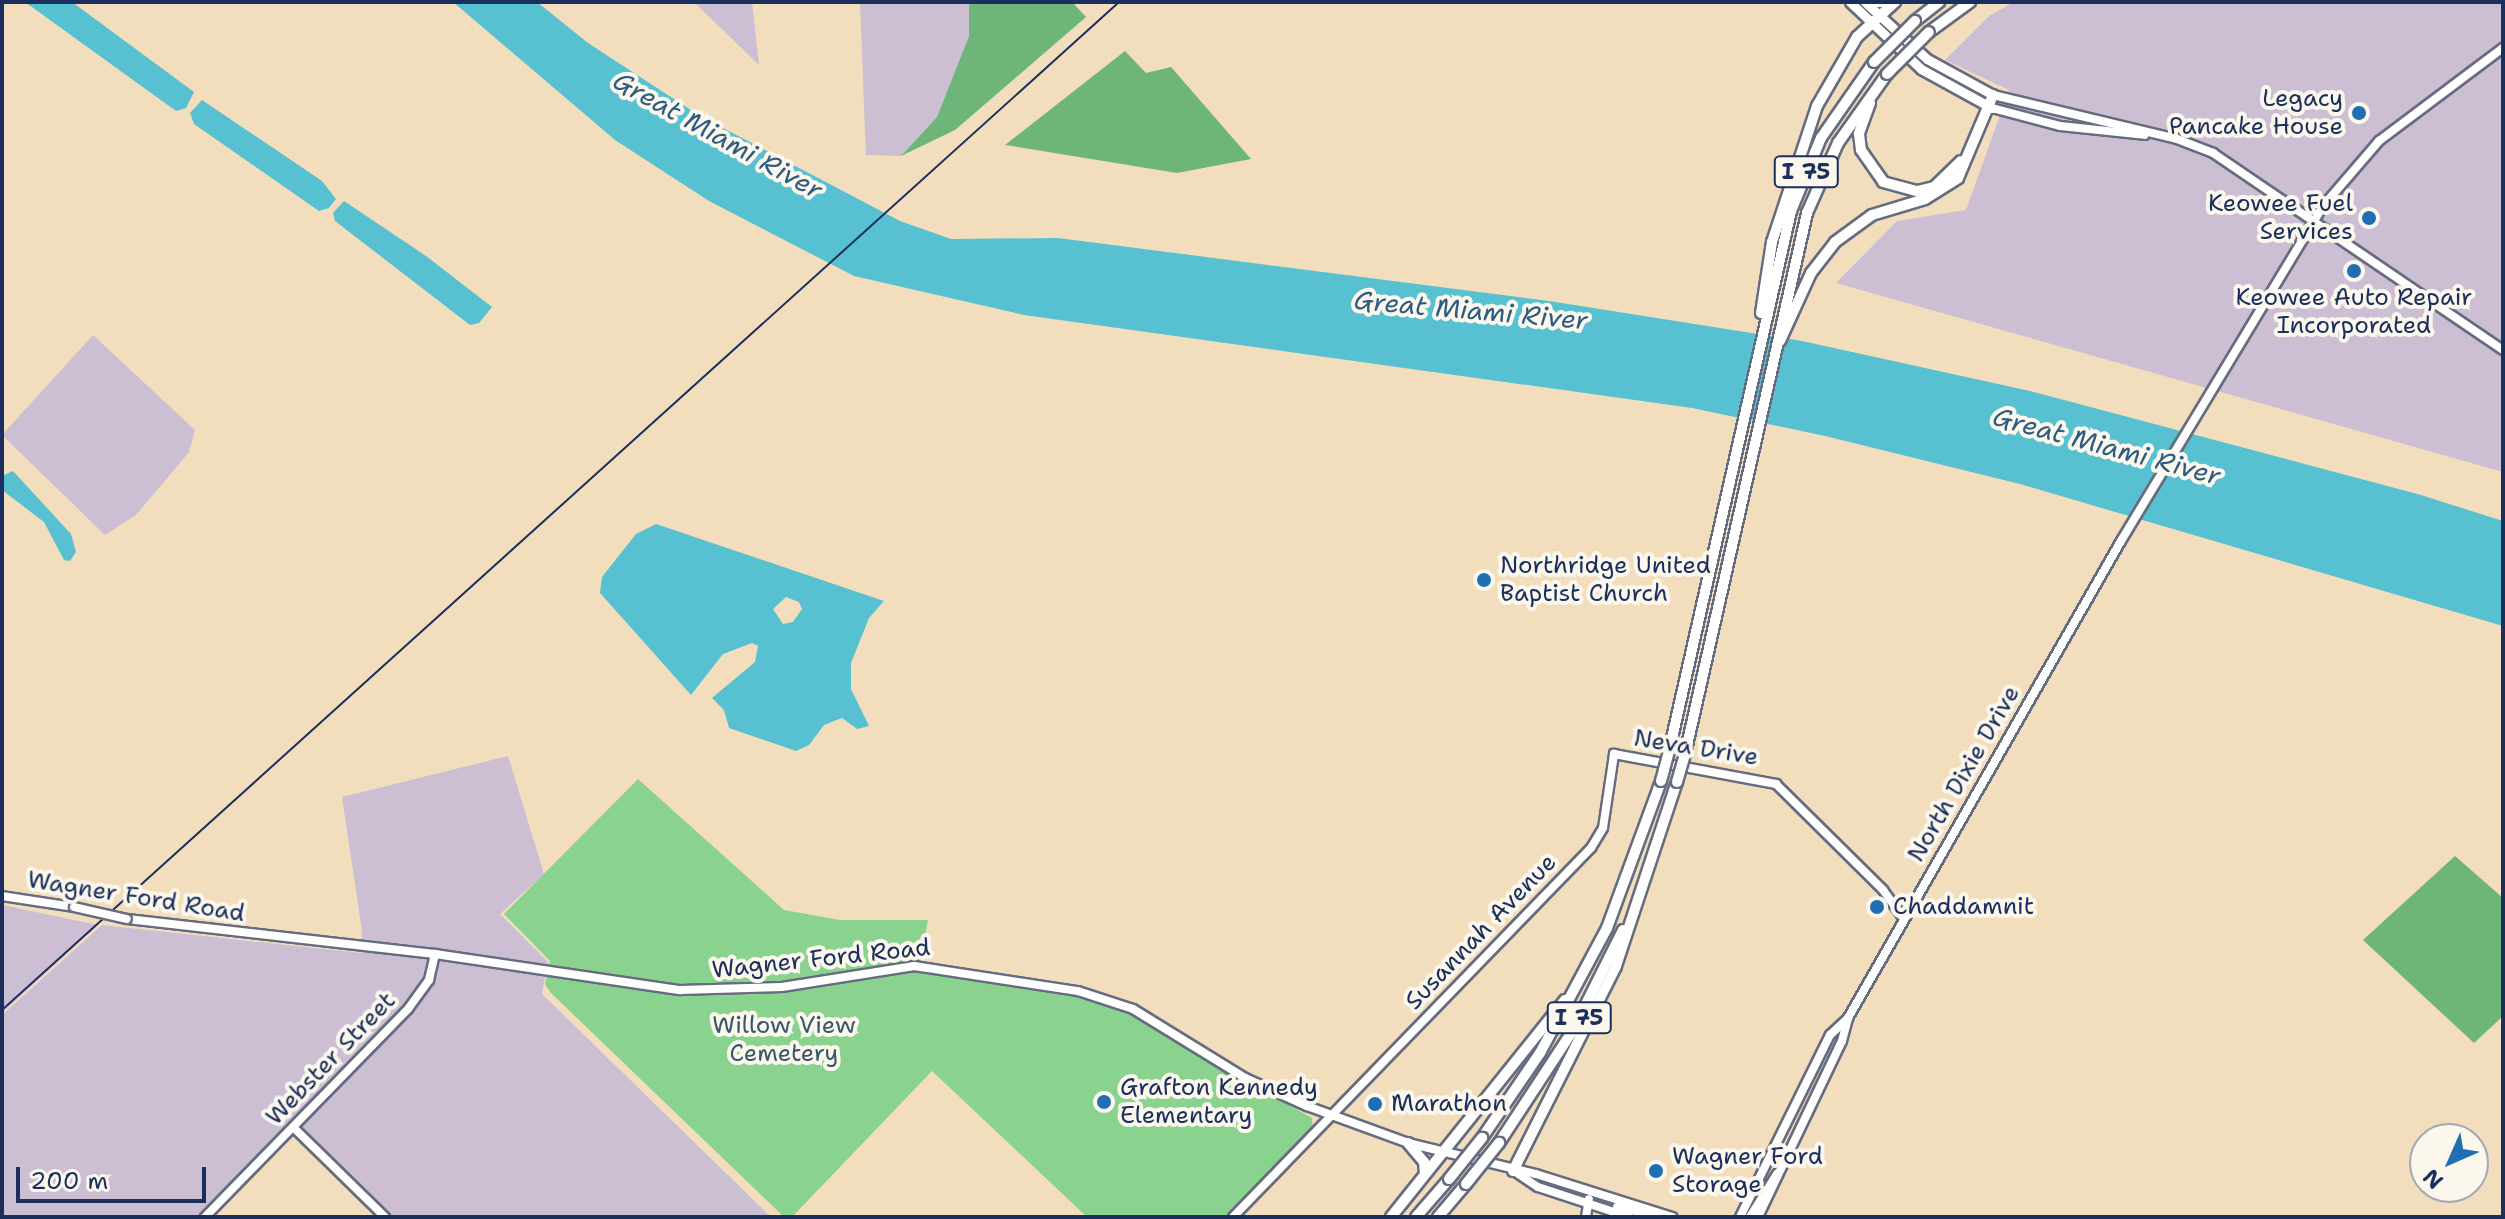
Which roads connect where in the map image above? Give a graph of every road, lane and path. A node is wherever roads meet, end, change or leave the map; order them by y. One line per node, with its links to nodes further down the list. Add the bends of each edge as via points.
1 (1850, 2): 7 (main road)
2 (1865, 2): 7 (main road)
3 (1874, 2): 4 (highway)
4 (1892, 2): 7 (highway)
5 (1939, 2): 14 (highway, I 75, bridge, via 1874,62 1834,116 1791,211)
6 (1970, 2): 9 (highway, I 75, bridge, via 1929,32)
7 (1874, 20): 10 (main road, via 1927,59); 11 (main road, via 1921,69); 14 (highway, via 1817,106 1783,203)
8 (2503, 48): 13 (main road, North Dixie Drive, via 2364,155)
9 (1877, 87): 11 (highway, via 1863,119 1861,150 1874,174 1898,189 1917,191 1947,179); 16 (highway, I 75, via 1822,173)
10 (1993, 95): 11 (highway); 12 (main road)
11 (1989, 106): 12 (main road, via 2060,126); 16 (highway, via 1958,178 1925,199 1898,205 1853,227 1823,257 1798,298)
12 (2150, 134): 13 (main road, via 2213,153)
13 (2313, 222): 15 (main road); 20 (main road, North Dixie Drive, via 2154,483)
14 (1766, 296): 22 (highway, I 75, bridge, via 1661,781 1622,891)
15 (2503, 350)
16 (1771, 361): 18 (highway, I 75, bridge, via 1686,750)
17 (1614, 754): 20 (main road, Neva Drive, via 1776,784 1883,890); 24 (main road, Susannah Avenue, via 1603,828 1591,848)
18 (1643, 884): 28 (highway, via 1616,966); 41 (highway, I 75, bridge, via 1572,1032 1499,1143)
19 (2, 896): 21 (main road, Wagner Ford Road, bridge, via 195,931)
20 (1904, 919): 23 (main road, North Dixie Drive)
21 (435, 954): 24 (main road, Wagner Ford Road, via 708,991 782,987 914,966 989,974 1118,1003 1268,1090); 25 (main road, Webster Street, via 429,980 408,1009)
22 (1572, 993): 27 (highway); 40 (highway, I 75, bridge, via 1540,1053 1482,1138)
23 (1848, 1018): 29 (main road, North Dixie Drive); 32 (main road, North Dixie Drive, via 1830,1035)
24 (1334, 1116): 26 (main road, Wagner Ford Road); 38 (main road, Susannah Avenue)
25 (293, 1127): 36 (main road, Webster Street); 37 (main road)
26 (1408, 1143): 27 (main road, Wagner Ford Road); 30 (highway, via 1424,1162)
27 (1441, 1152): 28 (main road, Wagner Ford Road); 30 (highway)
28 (1513, 1171): 31 (main road, Wagner Ford Road); 33 (main road, Wagner Ford Road, via 1538,1187)
29 (1780, 1172): 47 (main road, via 1768,1182); 48 (main road, North Dixie Drive)
30 (1425, 1173): 39 (highway)
31 (1546, 1177): 33 (main road); 35 (main road, Wagner Ford Road)
32 (1750, 1197): 45 (main road); 46 (main road, North Dixie Drive)
33 (1589, 1201): 34 (main road, Wagner Ford Road); 42 (main road)
34 (1599, 1204): 35 (main road); 43 (main road); 44 (main road, Wagner Ford Road)
35 (1668, 1216)
36 (205, 1217)
37 (385, 1217)
38 (1233, 1217)
39 (1391, 1217)
40 (1416, 1217)
41 (1438, 1217)
42 (1586, 1217)
43 (1594, 1217)
44 (1629, 1217)
45 (1732, 1217)
46 (1740, 1217)
47 (1750, 1217)
48 (1758, 1217)

